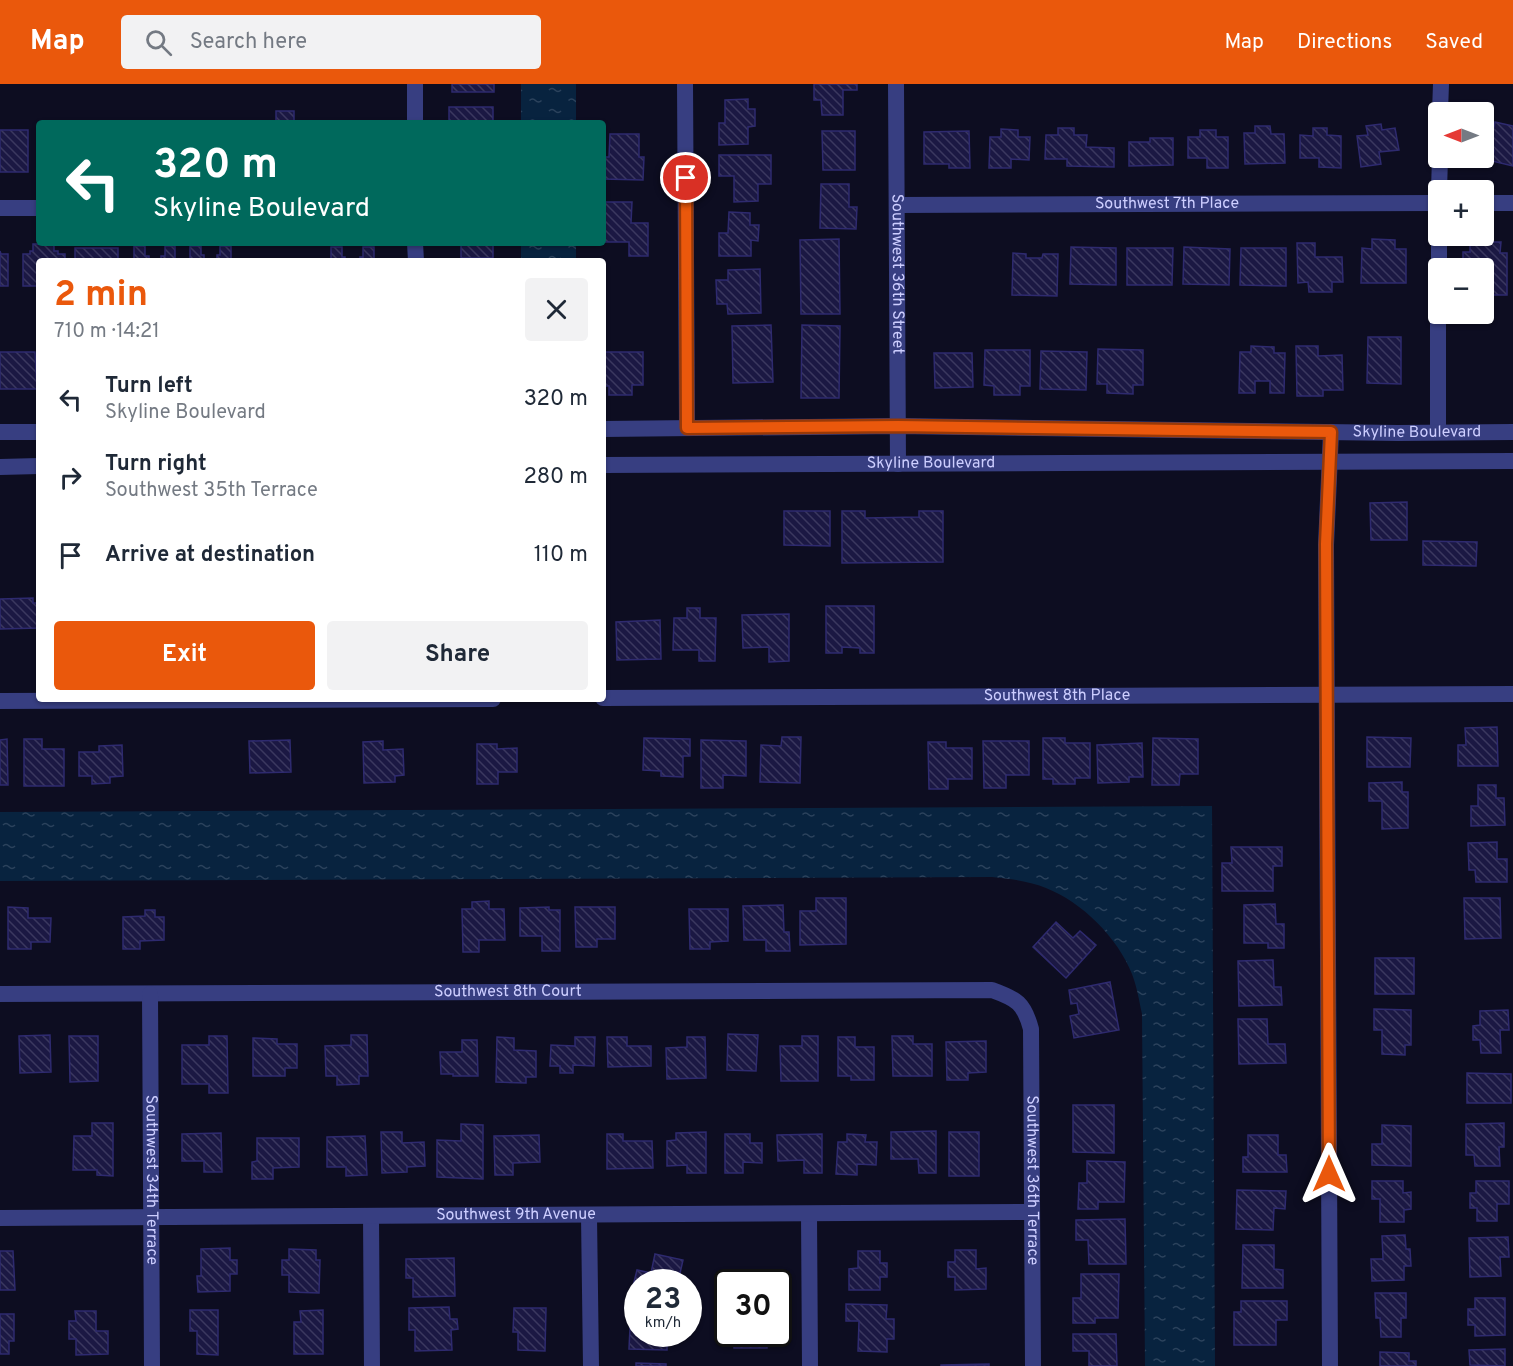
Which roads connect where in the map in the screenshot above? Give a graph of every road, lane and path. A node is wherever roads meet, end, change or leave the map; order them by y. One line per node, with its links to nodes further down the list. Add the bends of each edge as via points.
1 (415, 84): 6 (street)
2 (685, 84): 15 (street)
3 (896, 84): 10 (street, Southwest 36th Street)
4 (1440, 84): 5 (street)
5 (1440, 102)
6 (415, 120)
7 (1428, 203): 10 (street, Southwest 7th Place)
8 (1494, 203): 9 (street)
9 (1513, 203)
10 (897, 206): 14 (street, Southwest 36th Street)
11 (0, 208): 12 (street)
12 (36, 208)
13 (1438, 324): 20 (street)
14 (898, 426): 15 (street, Skyline Boulevard); 19 (street, Skyline Boulevard); 24 (street, Southwest 36th Street)
15 (687, 428): 16 (street, Skyline Boulevard)
16 (606, 429)
17 (0, 432): 18 (street)
18 (36, 432)
19 (1331, 432): 20 (street, Skyline Boulevard); 23 (street)
20 (1438, 432): 21 (street, Skyline Boulevard)
21 (1513, 432)
22 (1513, 461): 23 (street, Skyline Boulevard)
23 (1329, 462): 24 (street, Skyline Boulevard); 29 (street)
24 (898, 464): 25 (street, Skyline Boulevard)
25 (606, 465)
26 (36, 466): 27 (street)
27 (0, 467)
28 (1513, 694): 29 (street, Southwest 8th Place)
29 (1327, 695): 30 (street, Southwest 8th Place); 47 (street)
30 (606, 698)
31 (0, 701): 32 (street)
32 (36, 701)
33 (0, 994): 34 (street, Southwest 8th Court)
34 (150, 994): 35 (street, Southwest 8th Court, via 992,990); 40 (street, Southwest 34th Terrace)
35 (1014, 999): 36 (street, Southwest 36th Terrace, via 1026,1012 1031,1029)
36 (1032, 1212): 37 (street, Southwest 9th Avenue); 46 (street, Southwest 36th Terrace)
37 (809, 1214): 39 (street, Southwest 9th Avenue); 45 (street)
38 (371, 1216): 39 (street, Southwest 9th Avenue); 40 (street, Southwest 9th Avenue); 43 (street)
39 (589, 1216): 44 (street)
40 (151, 1217): 41 (street, Southwest 9th Avenue); 42 (street, Southwest 34th Terrace)
41 (0, 1218)
42 (152, 1366)
43 (372, 1366)
44 (591, 1366)
45 (810, 1366)
46 (1033, 1366)
47 (1330, 1366)

